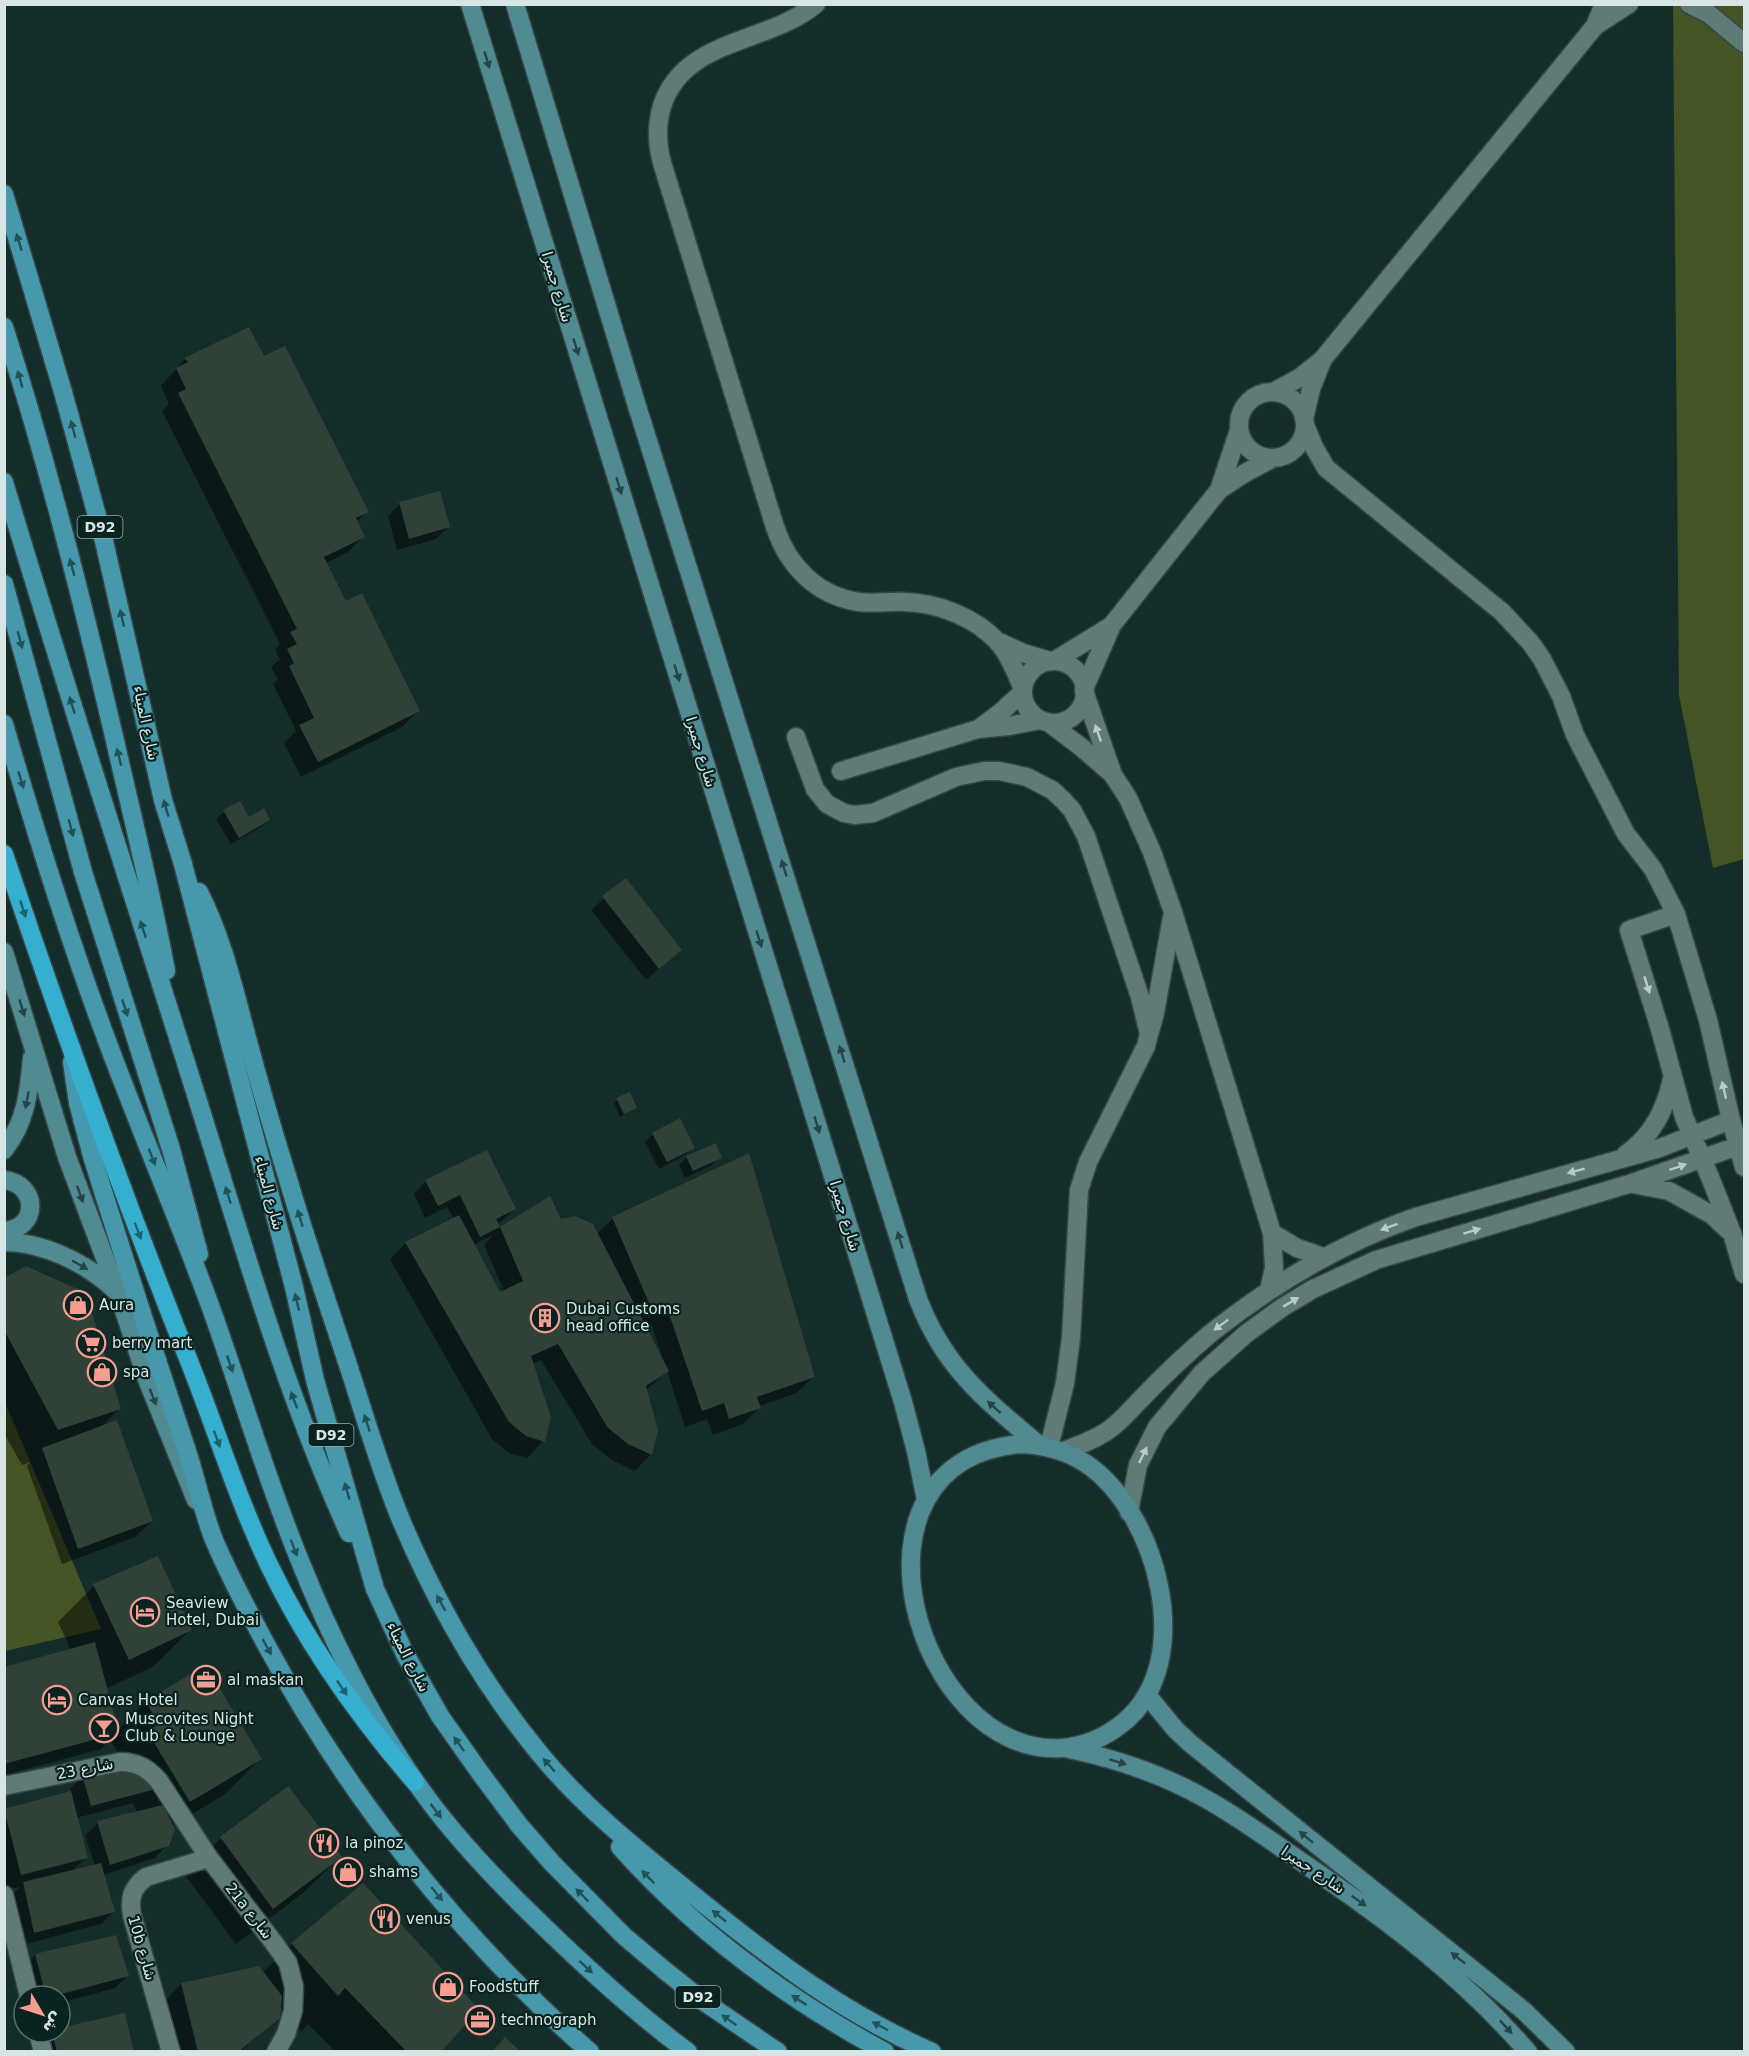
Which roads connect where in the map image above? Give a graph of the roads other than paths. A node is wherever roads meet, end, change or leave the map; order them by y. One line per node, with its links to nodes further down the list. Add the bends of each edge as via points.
1 (470, 4): 61 (street, شارع جميرا, one-way to 61, via 903,1402)
2 (515, 4): 60 (street, one-way to 2, via 960,1374 935,1338 918,1299)
3 (816, 4): 22 (street, via 783,25 715,50 688,66 664,99 658,125 659,153 786,554 806,577 830,593 859,602 939,607 970,621)
4 (1604, 4): 8 (street)
5 (1629, 4): 8 (street)
6 (1689, 4): 7 (street)
7 (1706, 9): 9 (street)
8 (1595, 26): 12 (street)
9 (1744, 43)
10 (4, 194): 33 (main road, شارع الميناء / D92, one-way to 10, via 156,771 104,541)
11 (4, 327): 37 (main road, one-way to 11, via 142,854 56,506)
12 (1322, 360): 13 (street); 14 (street)
13 (1273, 392): 14 (street, via 1294,400); 15 (street, via 1257,395 1244,406)
14 (1304, 422): 16 (street, via 1298,445); 17 (street)
15 (1239, 430): 16 (street, via 1250,450); 19 (street)
16 (1276, 458): 17 (street); 19 (street)
17 (1326, 468): 35 (street, via 1494,605 1530,642 1552,677 1575,735 1626,834 1653,869)
18 (4, 482): 37 (main road, one-way to 18)
19 (1219, 490): 21 (street)
20 (4, 584): 59 (main road, one-way to 59, via 82,872 183,1188)
21 (1112, 625): 23 (street); 24 (street)
22 (997, 641): 23 (street); 25 (street)
23 (1052, 661): 24 (street, via 1074,669); 25 (street, via 1034,668)
24 (1084, 690): 26 (street, via 1081,706 1071,717); 31 (street, one-way to 24)
25 (1023, 691): 26 (street, via 1028,708); 28 (street)
26 (1044, 721): 28 (street); 31 (street)
27 (4, 724): 59 (main road, one-way to 59, via 98,1017)
28 (978, 729): 30 (street)
29 (796, 737): 38 (street, via 820,797 835,810 854,815 873,813 956,777 984,771 1027,777 1052,790 1072,810 1086,836)
30 (841, 771)
31 (1113, 774): 34 (street, via 1140,824)
32 (4, 854): 40 (highway, one-way to 40)
33 (183, 864): 64 (main road, شارع الميناء / D92, one-way to 33, via 315,1380); 70 (main road, one-way to 33, via 541,1755 496,1695 436,1594 399,1516 316,1271 225,953 207,907)
34 (1173, 912): 38 (street); 52 (street)
35 (1676, 915): 41 (street, one-way to 41, via 1629,930); 42 (street, one-way to 35, via 1708,1020)
36 (4, 952): 39 (street, one-way to 39)
37 (175, 1030): 64 (main road, one-way to 37, via 318,1461 280,1362)
38 (1149, 1034): 60 (street, via 1078,1190 1069,1360)
39 (33, 1044): 45 (street, one-way to 45, via 25,1111); 58 (street, one-way to 58, via 67,1157)
40 (71, 1050): 63 (main road, via 78,1103 92,1156); 68 (highway, one-way to 68, via 269,1565 332,1674)
41 (1672, 1077): 43 (street); 47 (street, via 1668,1099 1648,1135)
42 (1731, 1120): 43 (street); 44 (street)
43 (1691, 1136): 46 (street); 47 (street)
44 (1738, 1146): 46 (street); 48 (street)
45 (4, 1150)
46 (1703, 1159): 50 (street, one-way to 46); 53 (street)
47 (1616, 1160): 55 (street, one-way to 55, via 1416,1217)
48 (1744, 1167)
49 (4, 1180): 51 (street, via 25,1189 31,1203 23,1224)
50 (1632, 1183): 53 (street, via 1669,1191 1712,1215); 62 (street, one-way to 50, via 1138,1465 1157,1427 1202,1373 1247,1332 1283,1307 1376,1260)
51 (4, 1231)
52 (1272, 1233): 55 (street); 57 (street, via 1274,1268)
53 (1732, 1233): 56 (street)
54 (4, 1242): 58 (street, one-way to 58, via 48,1250 85,1268)
55 (1323, 1257): 57 (street)
56 (1744, 1274)
57 (1269, 1290): 60 (street, one-way to 60, via 1180,1360 1107,1432 1086,1443)
58 (118, 1293): 63 (street, one-way to 63, via 172,1445)
59 (211, 1308): 68 (main road, one-way to 68, via 301,1564 357,1683)
60 (1050, 1447): 61 (street, شارع جميرا, via 1007,1445 980,1452 948,1473); 62 (street, via 1076,1457 1097,1472)
61 (926, 1500): 66 (street, شارع جميرا, via 913,1534 910,1570 919,1620 940,1669 962,1700 999,1732 1028,1744)
62 (1129, 1512): 65 (street, via 1155,1570 1163,1613 1163,1651)
63 (213, 1538): 74 (main road, one-way to 74, via 284,1678 373,1815 487,1951)
64 (375, 1589): 78 (main road, شارع الميناء / D92, one-way to 64, via 663,1970 552,1863 459,1746 411,1664)
65 (1147, 1695): 66 (street, via 1129,1718 1105,1735); 82 (street, شارع جميرا, one-way to 65, via 1524,2011 1191,1743)
66 (1062, 1748): 81 (street, شارع جميرا, one-way to 81, via 1150,1772 1231,1814 1425,1951)
67 (159, 1781): 69 (street, شارع 23, via 142,1766 120,1762); 71 (street, 21a شارع)
68 (415, 1782): 77 (main road, one-way to 77, via 476,1857 550,1932 625,2002)
69 (4, 1786)
70 (589, 1808): 79 (main road, one-way to 70, via 787,1992 686,1915 643,1873); 80 (main road, one-way to 70, via 845,2007 778,1963)
71 (209, 1858): 75 (street, 10b شارع, via 146,1877 132,1893 132,1915); 76 (street, 21a شارع, via 288,1964 294,1987 293,2011)
72 (4, 1895): 73 (street)
73 (26, 1984)
74 (582, 2048)
75 (171, 2052)
76 (276, 2052)
77 (688, 2052)
78 (778, 2052)
79 (885, 2052)
80 (932, 2052)
81 (1528, 2052)
82 (1566, 2052)

